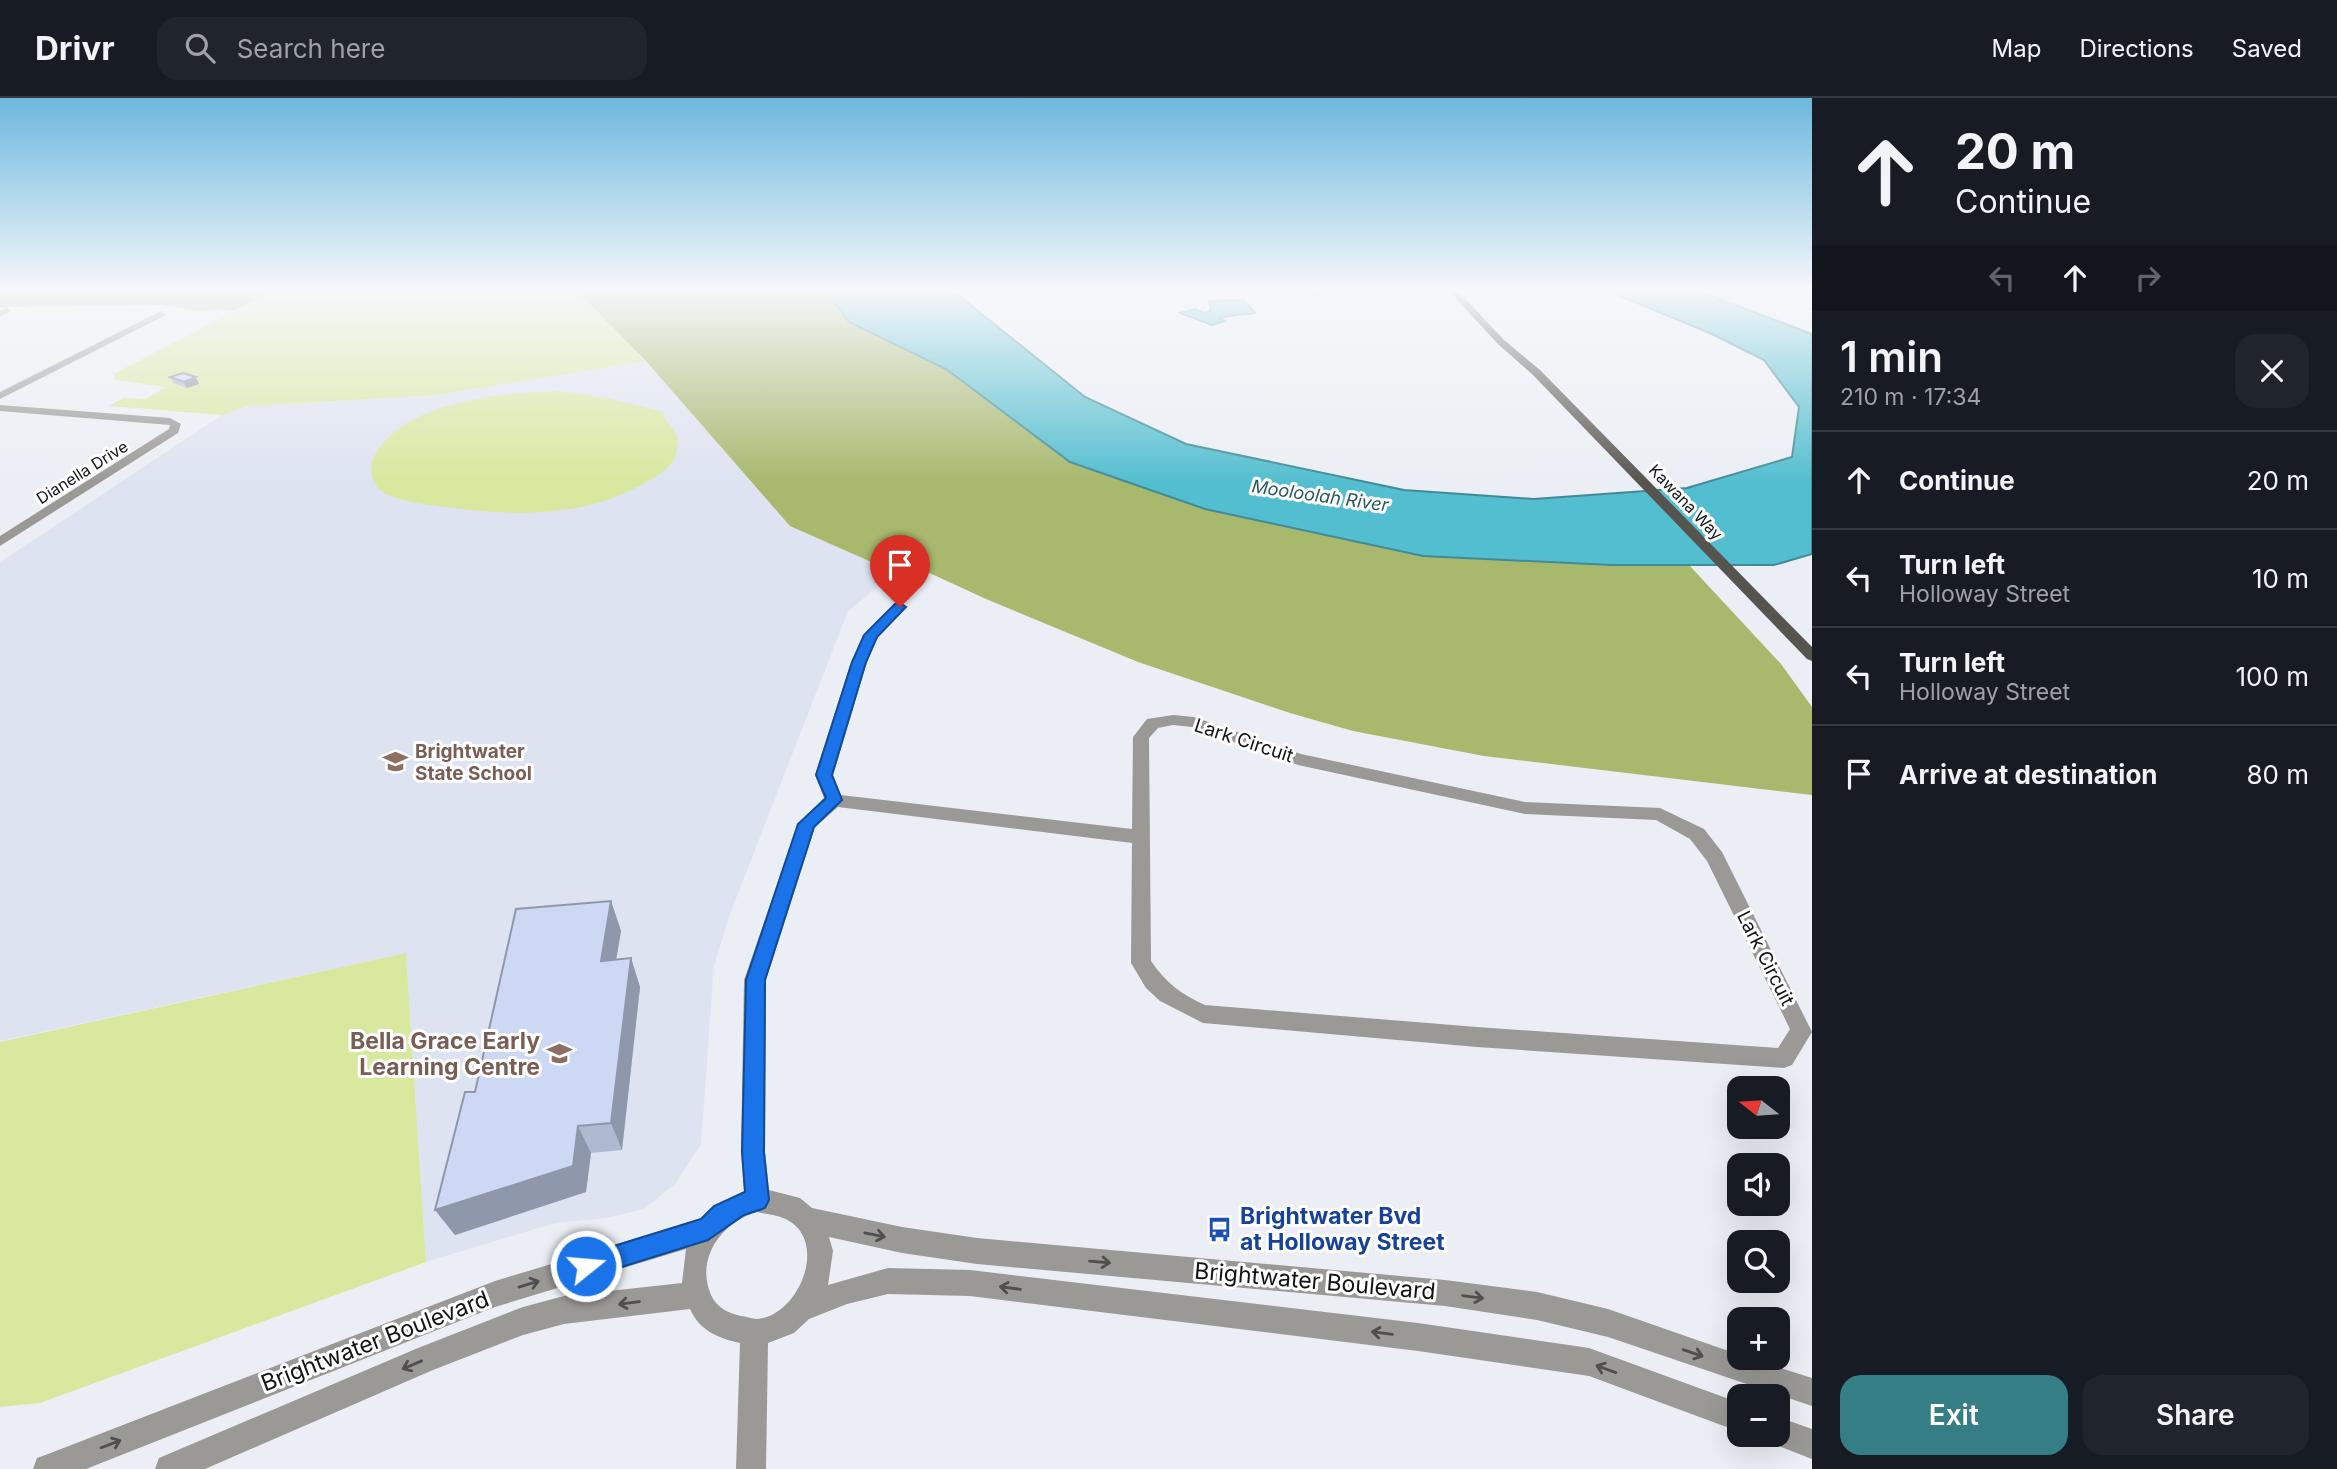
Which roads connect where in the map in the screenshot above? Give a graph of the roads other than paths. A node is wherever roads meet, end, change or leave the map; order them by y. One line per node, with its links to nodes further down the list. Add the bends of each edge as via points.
1 (81, 355): 5 (street)
2 (1516, 355): 4 (main road, Kawana Way)
3 (1526, 355): 4 (main road, Kawana Way)
4 (1536, 372): 9 (main road, Kawana Way)
5 (0, 396)
6 (0, 408): 7 (street, Dianella Drive, via 176,425 174,431)
7 (0, 542)
8 (900, 607): 10 (street, via 871,635 859,662 824,775)
9 (1812, 656)
10 (834, 800): 11 (street); 12 (street, via 807,824 755,980 753,1152)
11 (1140, 837): 11 (street, Lark Circuit, via 1141,963 1155,986 1177,1003 1203,1014 1784,1058 1802,1030 1715,857 1697,834 1660,814 1525,808 1298,759 1194,722 1173,720 1153,723 1141,737)
12 (757, 1200): 13 (street, via 786,1204); 14 (street, via 722,1214)
13 (808, 1220): 16 (street, via 817,1235 820,1272 814,1292); 18 (street, Brightwater Boulevard, one-way to 18, via 977,1251 1445,1293 1537,1306 1608,1323)
14 (708, 1229): 15 (street, via 693,1272); 22 (street, Brightwater Boulevard, one-way to 14, via 495,1294)
15 (697, 1295): 17 (street, via 719,1324); 23 (street, Brightwater Boulevard, one-way to 23, via 564,1310 523,1321)
16 (802, 1308): 17 (street, via 789,1321); 19 (street, Brightwater Boulevard, one-way to 16, via 1589,1362 983,1285 888,1281)
17 (754, 1333): 24 (street)
18 (1812, 1392)
19 (1727, 1413)
20 (1790, 1436): 21 (street)
21 (1812, 1444)
22 (48, 1469)
23 (170, 1469)
24 (751, 1469)

